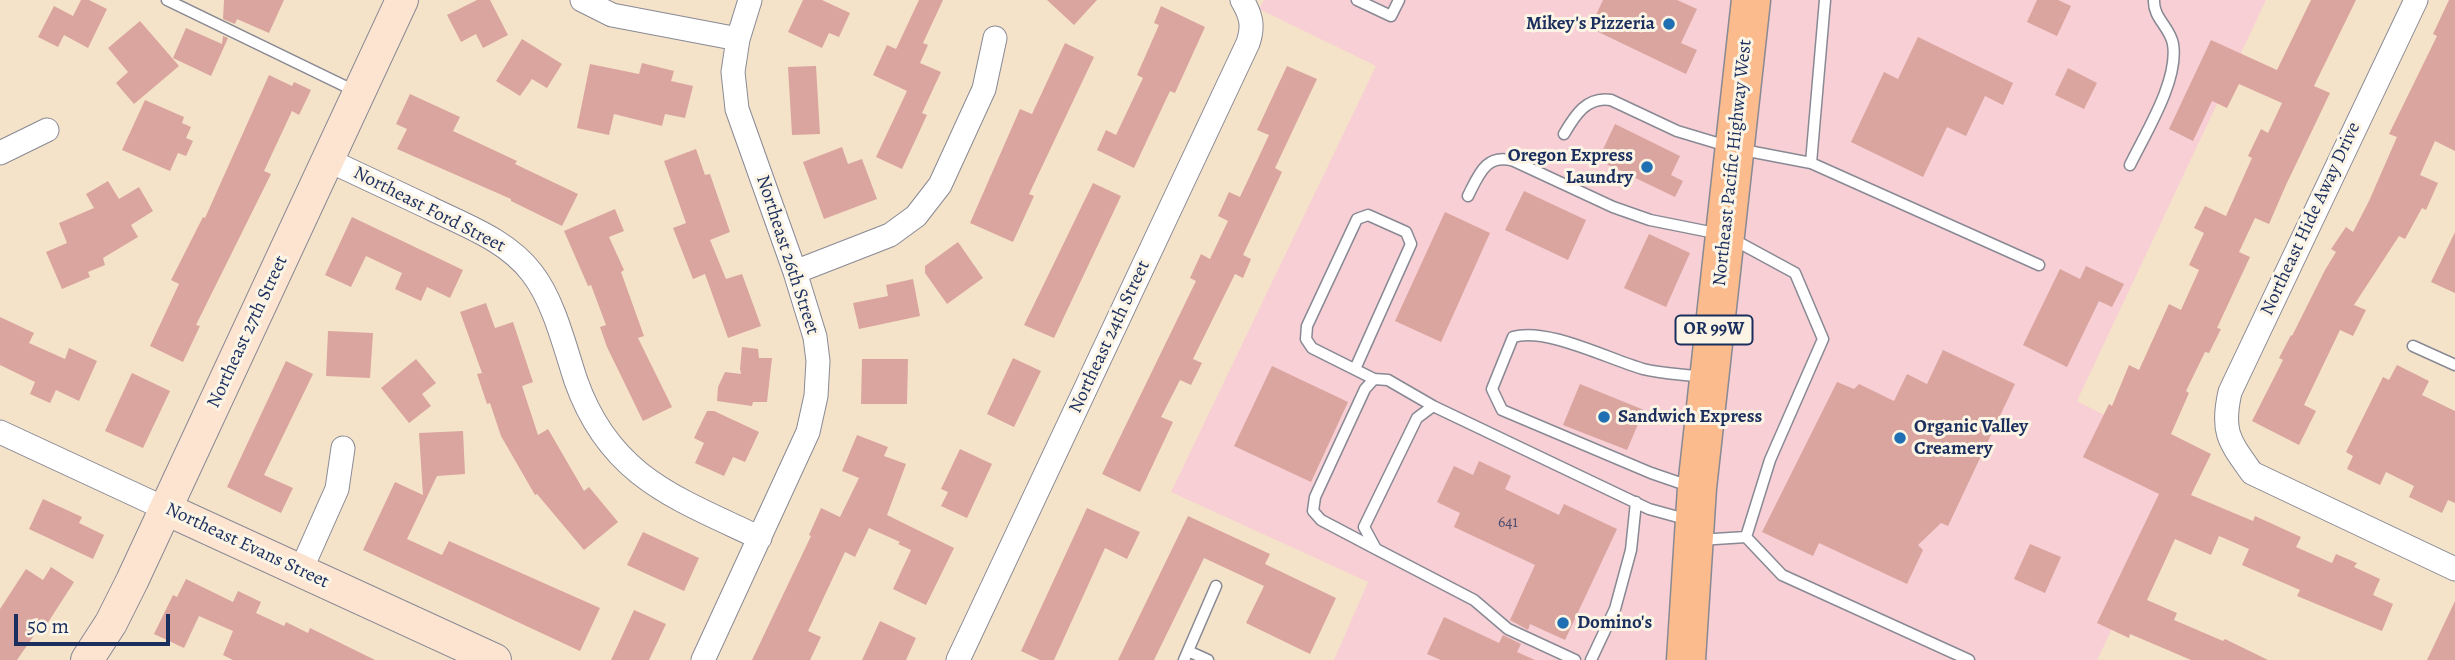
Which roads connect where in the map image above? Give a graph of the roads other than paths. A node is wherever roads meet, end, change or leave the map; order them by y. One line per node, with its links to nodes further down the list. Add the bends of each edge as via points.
1 (167, 0): 14 (lane)
2 (402, 0): 14 (street, Northeast 27th Street)
3 (582, 0): 13 (street, via 612,15)
4 (750, 0): 13 (street, Northeast 26th Street)
5 (1357, 0): 6 (lane, via 1391,16)
6 (1399, 0)
7 (1751, 0): 17 (highway, Northeast Pacific Highway West / OR 99W)
8 (1825, 0): 20 (lane)
9 (2154, 0): 21 (lane, via 2154,9 2172,39 2175,58 2172,77)
10 (2416, 0): 40 (street, Northeast Hide Away Drive, via 2230,392 2224,416 2230,442 2252,473)
11 (1245, 6): 47 (street, Northeast 24th Street, via 1253,30 1248,43)
12 (995, 38): 25 (street, via 984,89 940,185 916,216 890,235)
13 (738, 39): 25 (street, Northeast 26th Street, via 733,72 737,109)
14 (359, 93): 19 (street, Northeast 27th Street)
15 (47, 130): 18 (street)
16 (1564, 134): 17 (lane, via 1582,109 1602,99 1677,131)
17 (1735, 149): 20 (lane); 23 (highway, Northeast Pacific Highway West / OR 99W)
18 (0, 153)
19 (328, 160): 35 (street, Northeast 27th Street); 38 (street, Northeast Ford Street, via 506,247 533,273 546,296 594,425 615,453 657,487)
20 (1811, 163): 24 (lane)
21 (2130, 165)
22 (1468, 196): 23 (lane, via 1481,171 1500,157 1650,220)
23 (1725, 234): 29 (highway, Northeast Pacific Highway West / OR 99W); 37 (lane, via 1796,273 1823,339 1770,460)
24 (2039, 265)
25 (795, 272): 38 (street, Northeast 26th Street, via 815,337 816,396 808,432)
26 (2413, 346): 27 (lane)
27 (2455, 365)
28 (1355, 369): 28 (lane, via 1312,348 1306,339 1307,326 1357,219 1368,215 1406,232 1411,244); 30 (lane)
29 (1709, 377): 36 (highway, Northeast Pacific Highway West / OR 99W); 36 (lane, via 1646,370 1525,333 1513,337 1492,389 1502,410 1651,473)
30 (1374, 379): 31 (lane, via 1388,380); 39 (lane, via 1365,388 1315,497 1313,511 1321,520)
31 (1433, 406): 34 (lane); 39 (lane, via 1417,418 1364,527)
32 (0, 432): 35 (street, Northeast Evans Street)
33 (343, 448): 41 (street, via 337,489)
34 (1636, 502): 36 (lane, via 1649,509); 50 (lane, via 1631,550 1615,610)
35 (166, 509): 41 (street, Northeast Evans Street); 44 (street, Northeast 27th Street, via 111,623)
36 (1695, 517): 37 (lane); 51 (highway, Northeast Pacific Highway West / OR 99W)
37 (1746, 537): 52 (lane, via 1782,575)
38 (760, 538): 46 (street, Northeast 26th Street)
39 (1376, 549): 49 (lane, via 1474,600 1508,629)
40 (2455, 569)
41 (301, 570): 45 (street, Northeast Evans Street)
42 (1216, 586): 43 (lane)
43 (1186, 656): 48 (lane)
44 (87, 660)
45 (495, 660)
46 (703, 660)
47 (958, 660)
48 (1208, 660)
49 (1575, 660)
50 (1591, 660)
51 (1686, 660)
52 (1969, 660)

